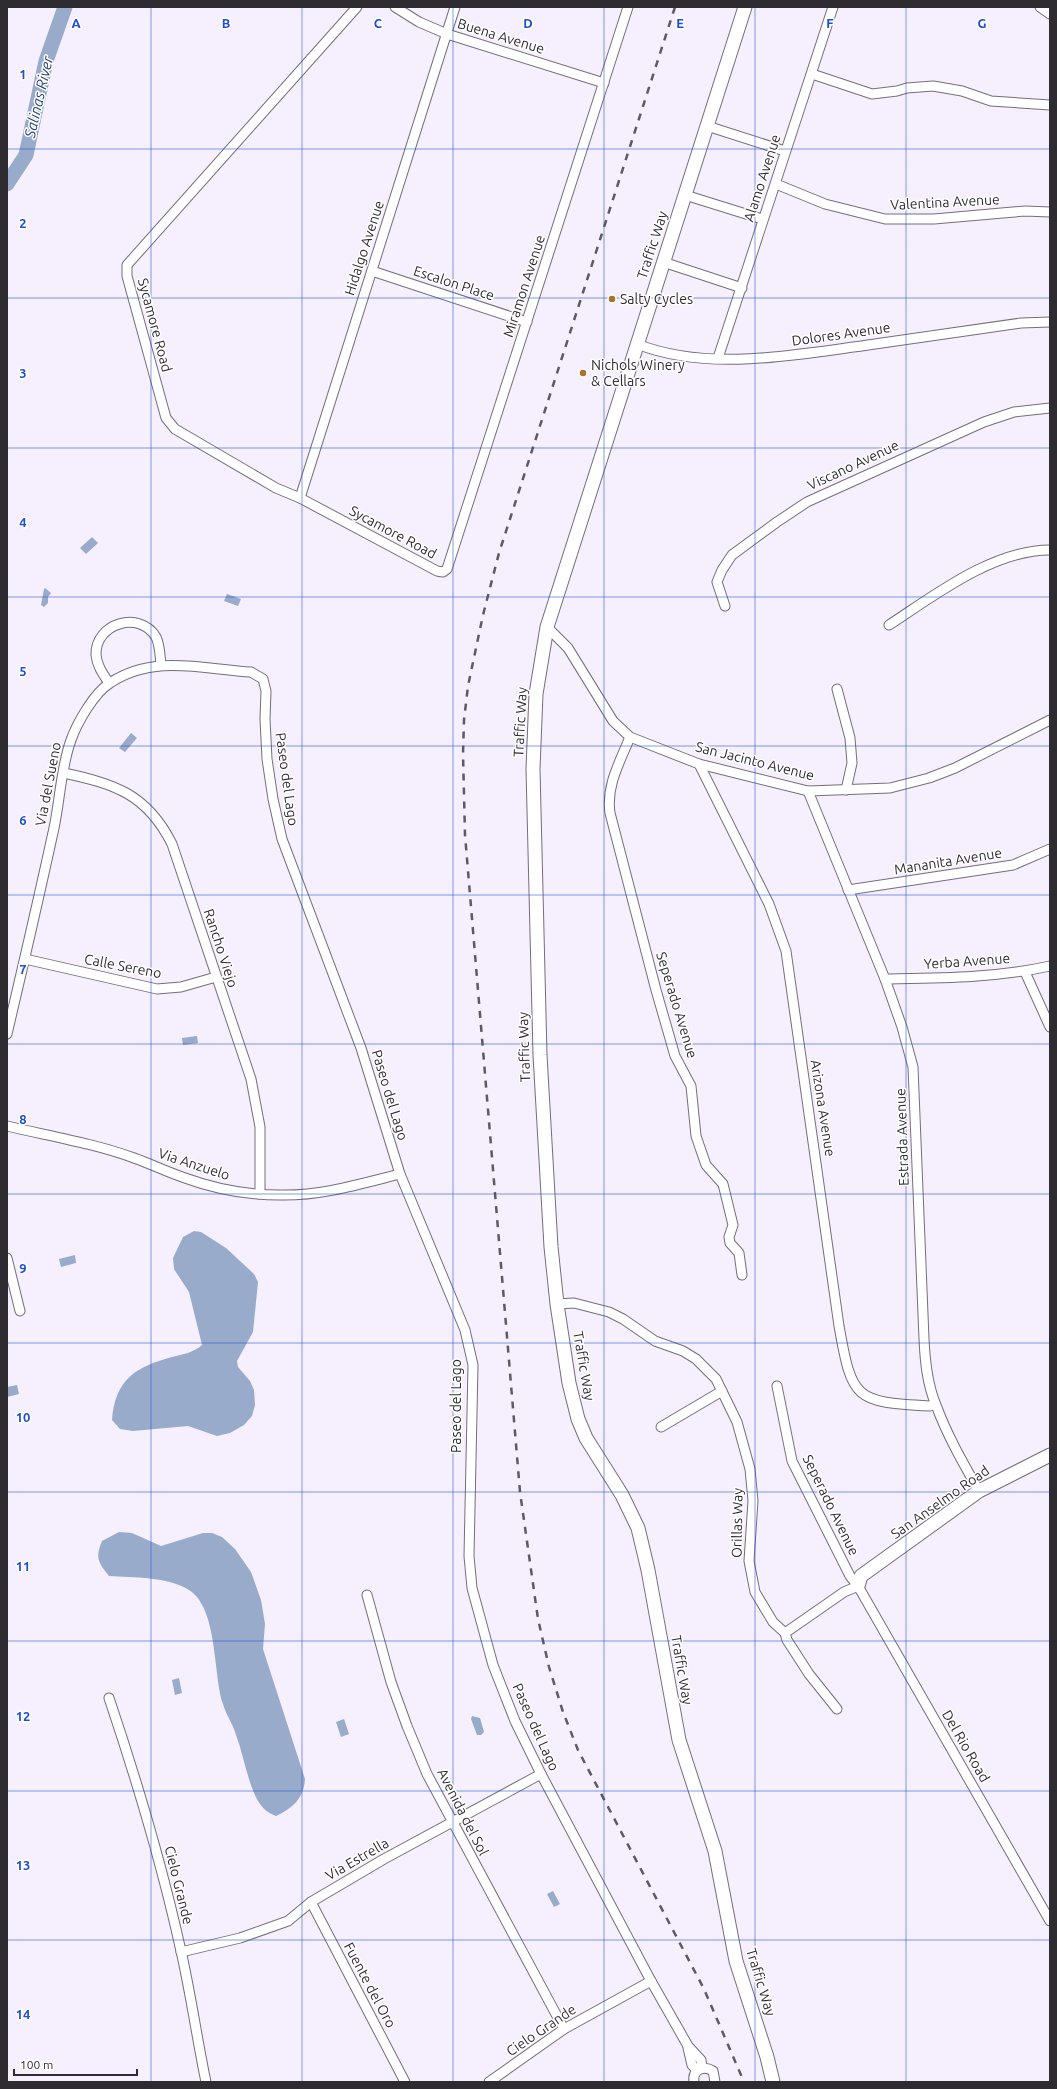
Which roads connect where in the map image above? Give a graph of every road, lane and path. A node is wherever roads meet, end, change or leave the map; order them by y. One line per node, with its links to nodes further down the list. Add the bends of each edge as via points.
1 (357, 7): 27 (street, Sycamore Road, via 127,265 127,276 166,418 175,429 194,441 276,488)
2 (395, 7): 9 (street, Buena Avenue, via 419,22)
3 (455, 7): 9 (street, Hidalgo Avenue)
4 (628, 7): 11 (street, Miramon Avenue)
5 (744, 7): 13 (street, Traffic Way)
6 (833, 7): 10 (street, Alamo Avenue)
7 (1040, 7): 8 (street)
8 (1050, 14)
9 (446, 34): 11 (street, Buena Avenue); 20 (street, Hidalgo Avenue)
10 (812, 74): 12 (street, via 872,94 933,86 991,100); 14 (street, Alamo Avenue)
11 (604, 83): 22 (street, Miramon Avenue)
12 (1050, 105)
13 (707, 126): 14 (street); 16 (street, Traffic Way)
14 (785, 151): 15 (street, Alamo Avenue)
15 (776, 184): 17 (street, Valentina Avenue, via 825,204 885,219 934,219 1025,211); 18 (street, Alamo Avenue)
16 (685, 195): 18 (street); 19 (street, Traffic Way)
17 (1050, 212)
18 (762, 219): 21 (street, Alamo Avenue)
19 (663, 262): 21 (street); 24 (street, Traffic Way)
20 (372, 271): 22 (street, Escalon Place); 27 (street, Hidalgo Avenue)
21 (742, 288): 25 (street, Alamo Avenue)
22 (527, 322): 29 (street, Miramon Avenue, via 447,569)
23 (1050, 322): 25 (street, Dolores Avenue, via 1021,323 771,358)
24 (637, 344): 25 (street, Dolores Avenue, via 676,355); 32 (street, Traffic Way)
25 (718, 358)
26 (1050, 408): 30 (street, Viscano Avenue, via 1014,412 984,422 807,502 732,555 717,582)
27 (300, 498): 29 (street, Sycamore Road)
28 (1050, 550): 31 (street, via 1013,555 987,565)
29 (443, 572)
30 (725, 606)
31 (889, 625)
32 (547, 627): 38 (street, San Jacinto Avenue, via 568,648 613,721); 57 (street, Traffic Way, via 536,694 533,769 541,1070 545,1158)
33 (162, 665): 34 (street, Via del Sueno, via 251,672); 35 (street, Via del Sueno, via 130,673); 35 (street, via 159,644 150,630 136,623 119,623 105,632 97,646 98,663)
34 (263, 679): 53 (street, Paseo del Lago, via 266,691 264,712 267,759 282,839 361,1048)
35 (109, 683): 40 (street, Via del Sueno, via 77,725 69,746)
36 (837, 689): 41 (street, via 852,763)
37 (1050, 720): 41 (street, San Jacinto Avenue, via 955,768 928,778 890,788)
38 (630, 737): 39 (street, San Jacinto Avenue); 56 (street, Seperado Avenue, via 612,782 610,813 675,1056 691,1086 696,1136 706,1165 722,1184 733,1225 730,1243 739,1253)
39 (699, 764): 42 (street, San Jacinto Avenue); 61 (street, Arizona Avenue, via 769,904 786,951 839,1326 850,1378 860,1392 884,1403 930,1406)
40 (64, 773): 45 (street, Via del Sueno); 48 (street, Rancho Viejo, via 115,786 133,797 157,819 174,849)
41 (846, 790): 42 (street, San Jacinto Avenue)
42 (808, 791): 44 (street, Estrada Avenue)
43 (1050, 849): 44 (street, Mananita Avenue, via 1013,865)
44 (848, 890): 49 (street, Estrada Avenue)
45 (25, 959): 48 (street, Calle Sereno, via 157,989 181,987); 51 (street, Via del Sueno)
46 (1050, 966): 47 (street, Yerba Avenue)
47 (1025, 972): 49 (street, Yerba Avenue, via 952,978); 50 (street)
48 (216, 977): 54 (street, Rancho Viejo, via 251,1079 256,1103 261,1151)
49 (885, 979): 61 (street, Estrada Avenue, via 913,1067 924,1338 927,1376)
50 (1050, 1027)
51 (7, 1034)
52 (7, 1126): 54 (street, Via Anzuelo, via 109,1150 207,1186)
53 (400, 1174): 54 (street, Via Anzuelo, via 329,1191); 70 (street, Paseo del Lago, via 458,1309 473,1365 469,1529 472,1588 493,1664 515,1721)
54 (260, 1194)
55 (7, 1258): 58 (street)
56 (742, 1275)
57 (557, 1304): 60 (street, Orillas Way, via 574,1303 602,1310 622,1319 655,1341 683,1351 712,1373); 83 (street, Traffic Way, via 568,1383 578,1419 598,1458 629,1507 638,1528 679,1740 715,1851 736,1961 768,2057)
58 (20, 1312)
59 (777, 1386): 65 (street, Seperado Avenue, via 792,1461 850,1576)
60 (722, 1391): 62 (street); 67 (street, Orillas Way, via 744,1442 752,1484 749,1561 753,1584 766,1612)
61 (935, 1404): 64 (street, Estrada Avenue, via 958,1454)
62 (661, 1427)
63 (1050, 1455): 64 (street, San Anselmo Road)
64 (979, 1491): 65 (street, San Anselmo Road, via 861,1576)
65 (858, 1586): 67 (street, via 844,1592); 73 (street, Del Rio Road)
66 (367, 1595): 71 (street, Avenida del Sol, via 391,1682 407,1726 427,1774)
67 (785, 1633): 69 (street, Orillas Way, via 809,1674)
68 (109, 1698): 74 (street, Cielo Grande, via 151,1832)
69 (837, 1709)
70 (541, 1774): 71 (street, Via Estrella); 75 (street, Paseo del Lago)
71 (451, 1821): 72 (street, Via Estrella); 76 (street, Avenida del Sol)
72 (311, 1902): 74 (street, Via Estrella, via 288,1921 261,1932); 79 (street, Fuente del Oro)
73 (1050, 1921)
74 (181, 1952): 78 (street, Cielo Grande)
75 (651, 1981): 76 (street, Cielo Grande); 77 (street, Paseo del Lago, via 688,2046 701,2060)
76 (564, 2029): 80 (street, Cielo Grande)
77 (699, 2069): 81 (street, via 693,2076); 82 (street, Paseo del Lago, via 708,2068 712,2071)
78 (206, 2082)
79 (405, 2082)
80 (489, 2082)
81 (694, 2082)
82 (715, 2082)
83 (773, 2082)

